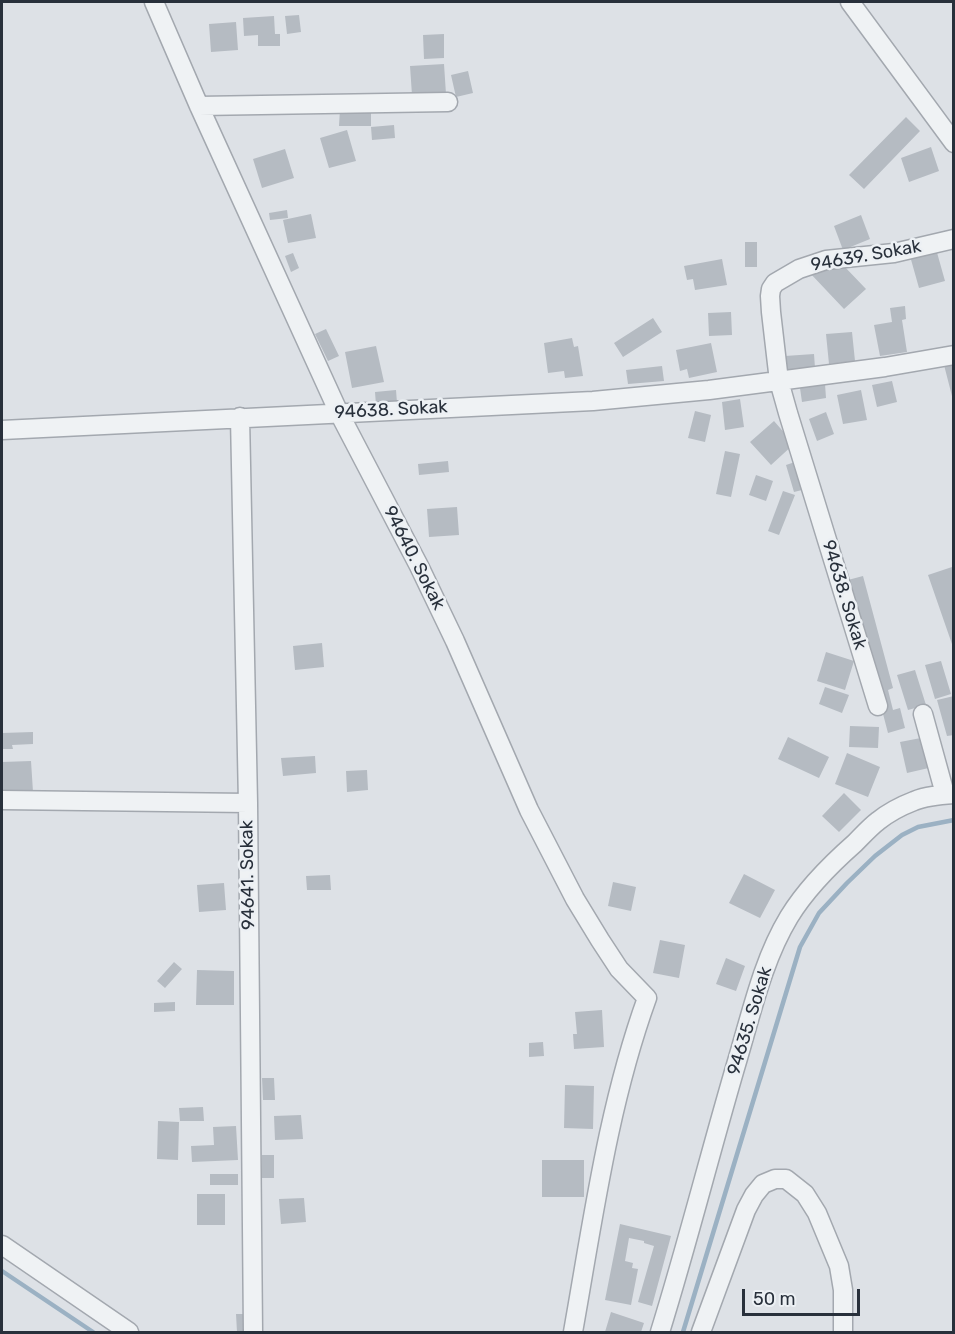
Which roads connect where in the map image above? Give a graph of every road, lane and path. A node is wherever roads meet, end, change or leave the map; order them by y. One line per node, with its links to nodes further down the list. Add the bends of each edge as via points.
1 (154, 2): 4 (street, 94640. Sokak)
2 (850, 2): 5 (street)
3 (448, 102): 4 (street)
4 (199, 106): 9 (street, 94640. Sokak)
5 (954, 143)
6 (954, 239): 8 (street, 94639. Sokak, via 894,253 826,260 799,268 775,283 770,296)
7 (954, 355): 8 (street, 94638. Sokak)
8 (779, 381): 9 (street, 94638. Sokak, via 593,400); 12 (street, 94638. Sokak)
9 (339, 413): 10 (street, 94638. Sokak); 20 (street, 94640. Sokak, via 455,640 529,810 575,900 619,969 647,998 610,1131)
10 (240, 417): 11 (street, 94638. Sokak); 16 (street, 94641. Sokak)
11 (2, 430)
12 (878, 706)
13 (923, 714): 14 (street)
14 (949, 794): 21 (street, 94635. Sokak, via 915,801 878,821 834,861 789,916 761,982)
15 (2, 800): 16 (street)
16 (248, 803): 19 (street, 94641. Sokak)
17 (2, 1245): 18 (street)
18 (129, 1332)
19 (252, 1332)
20 (573, 1332)
21 (660, 1332)
22 (701, 1332): 23 (street, via 746,1210 763,1185 775,1179 786,1179 805,1194 817,1213 839,1266)
23 (843, 1332)

